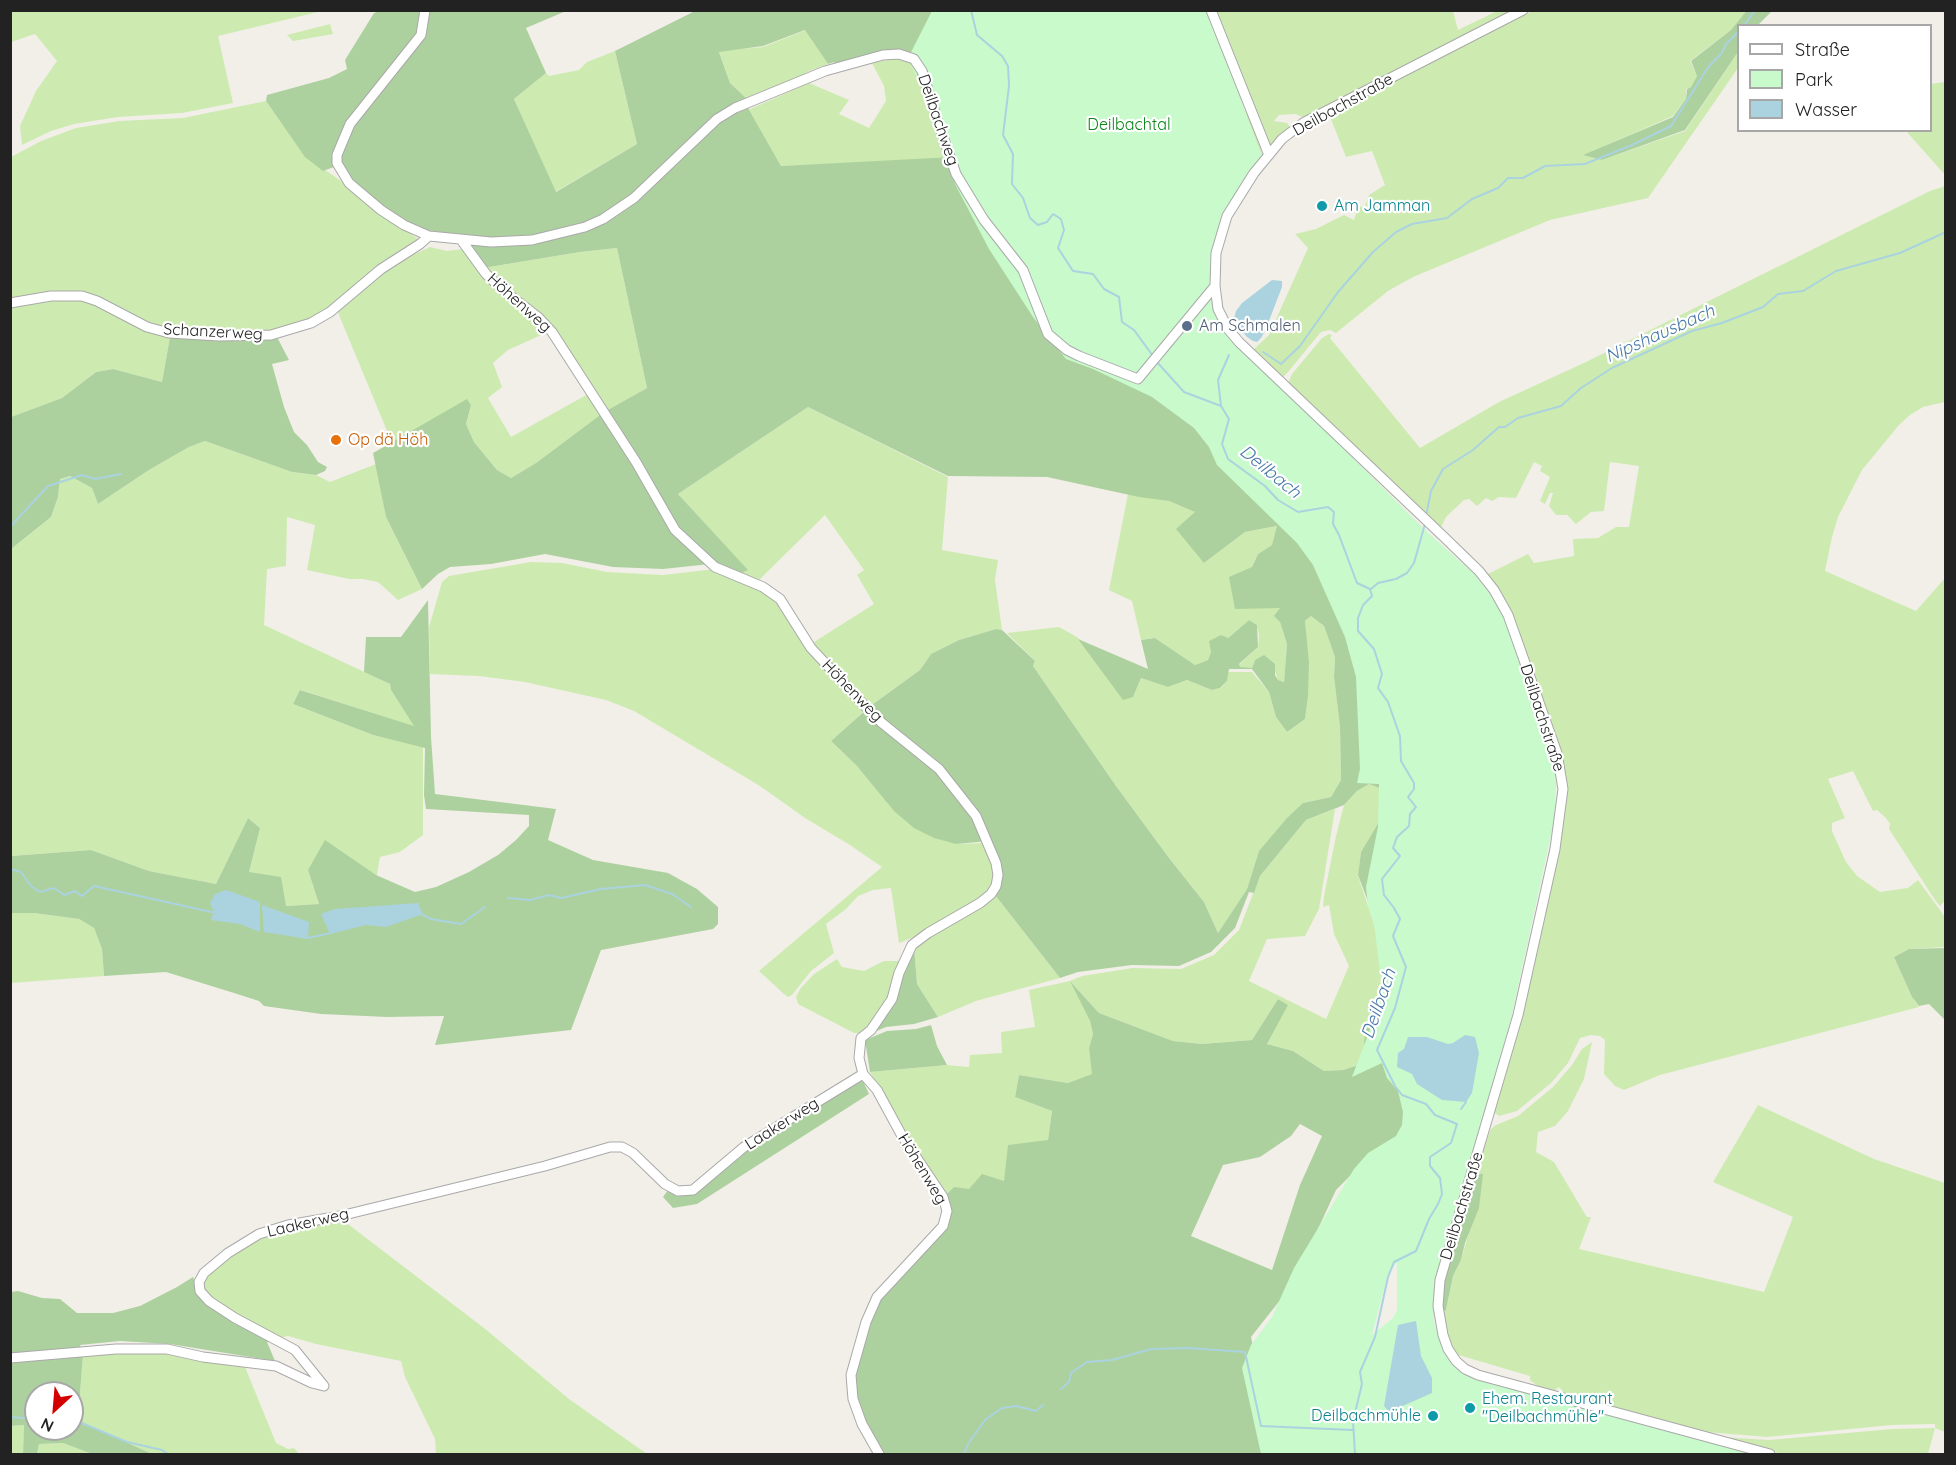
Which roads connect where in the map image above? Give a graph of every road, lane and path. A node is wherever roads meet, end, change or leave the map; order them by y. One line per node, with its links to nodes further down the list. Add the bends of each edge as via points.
1 (426, 10): 5 (street, via 421,35 350,124 336,163 349,183 381,210)
2 (1211, 10): 4 (street)
3 (1522, 10): 4 (street, Deilbachstraße, via 1303,123)
4 (1269, 154): 7 (street, Deilbachstraße, via 1227,216 1216,253)
5 (429, 236): 6 (street); 8 (street, Schanzerweg, via 381,269 330,312 311,323 272,335 169,333 147,327 82,296)
6 (462, 240): 7 (street, Deilbachweg, via 532,240 585,227 634,198 717,119 735,108 825,71 899,54 914,59 922,71 956,174 984,220 1023,270 1048,334 1067,350 1138,379); 9 (street, Höhenweg, via 486,274 552,332 675,530 715,567 763,587 780,599 811,648 882,723 939,769 976,816 996,863 996,886 980,903 912,945 892,999 861,1038 859,1058)
7 (1215, 286): 12 (street, Deilbachstraße, via 1218,309 1239,342 1454,546 1494,590 1508,615 1557,753 1563,789 1518,1015 1440,1280 1438,1306 1448,1349 1461,1365 1478,1375)
8 (10, 303)
9 (863, 1074): 10 (street, Laakerweg, via 744,1147 693,1190 678,1191 665,1184 633,1153 622,1147 610,1147 259,1234 204,1273 200,1291 208,1301 295,1350 324,1386 276,1366 167,1349); 11 (street, Höhenweg, via 877,1090 943,1197 947,1211 943,1226 877,1297 851,1375 853,1399)
10 (10, 1358)
11 (879, 1455)
12 (1770, 1455)

